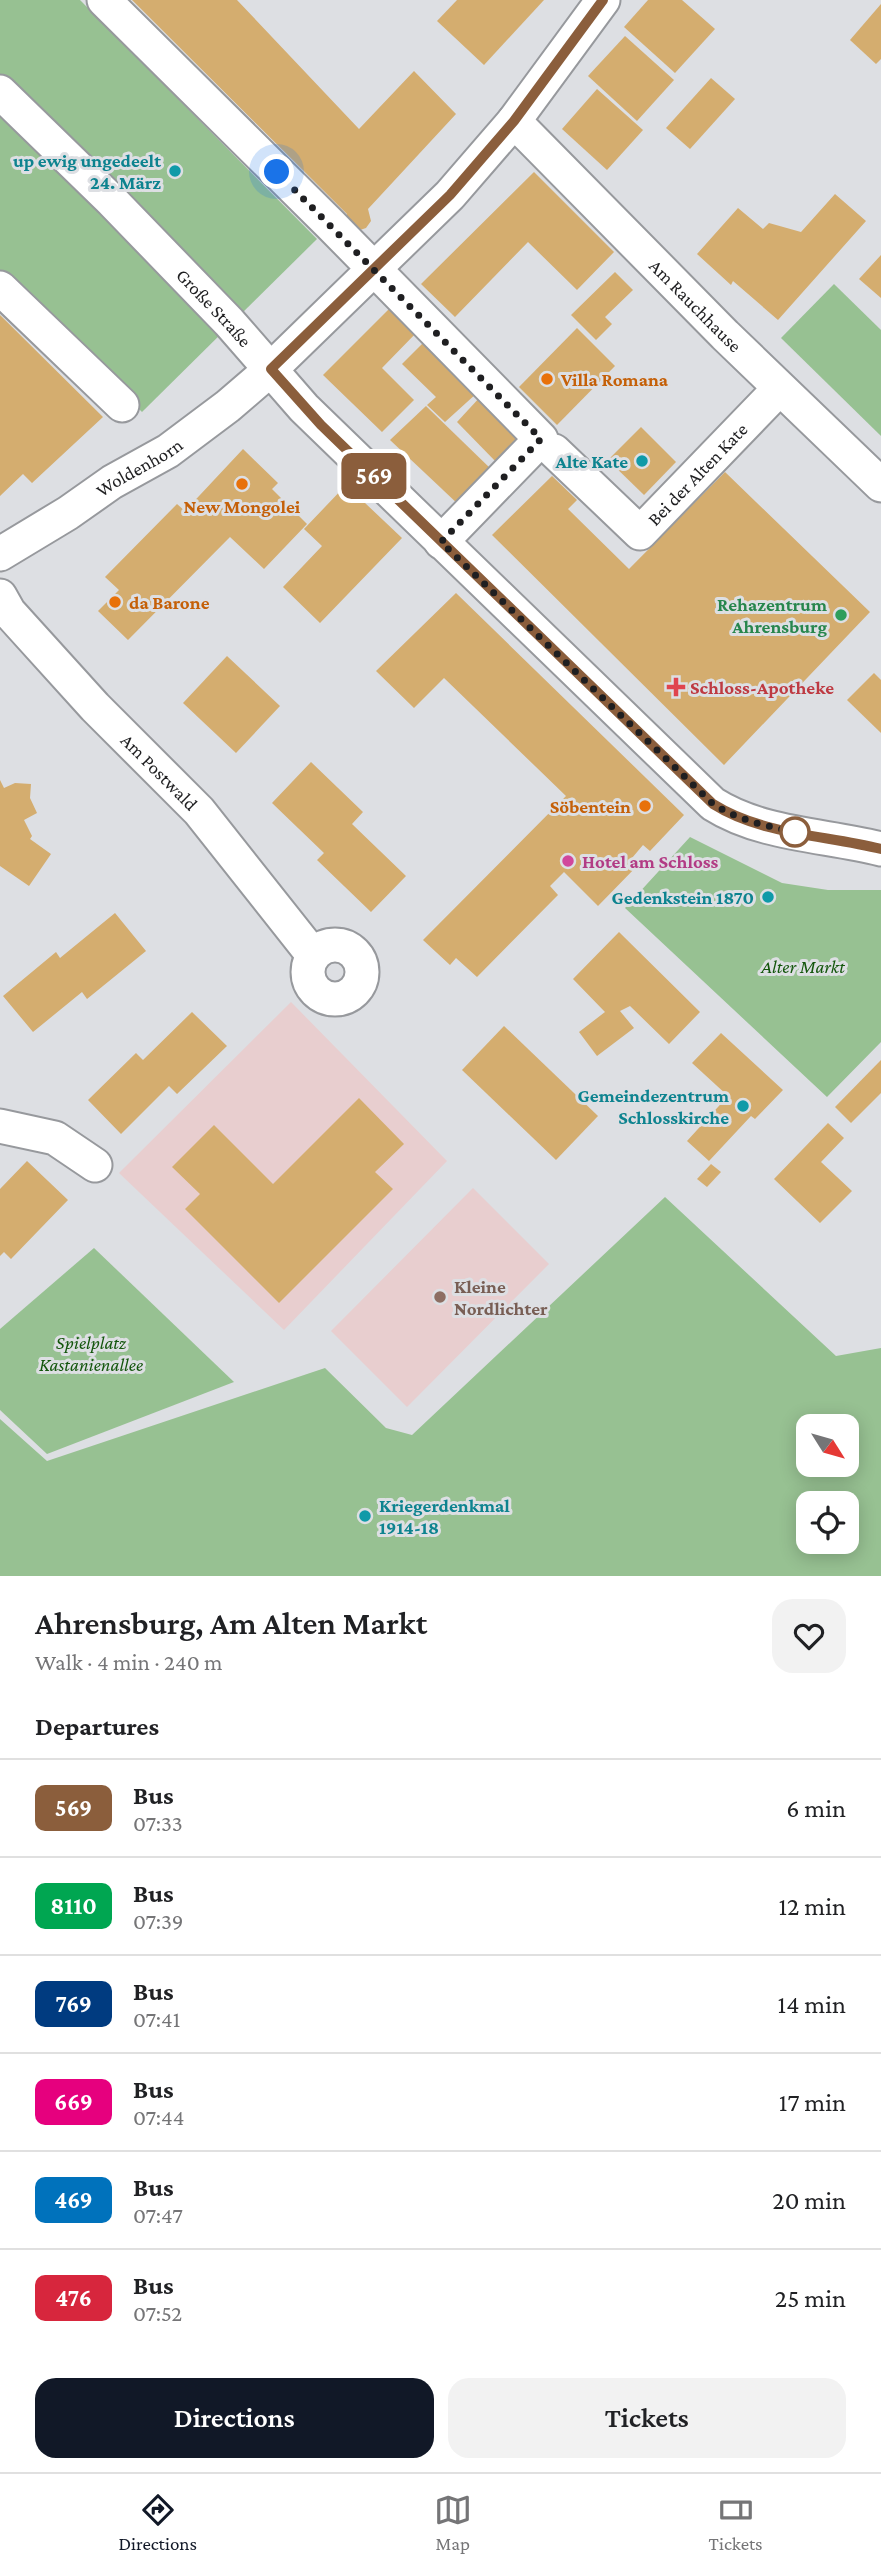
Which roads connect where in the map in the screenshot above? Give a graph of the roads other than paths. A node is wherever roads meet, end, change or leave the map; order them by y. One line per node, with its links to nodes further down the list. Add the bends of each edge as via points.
1 (104, 0): 5 (street)
2 (603, 0): 4 (street, Woldenhorn)
3 (0, 92): 7 (street, Große Straße, via 122,211)
4 (514, 121): 5 (street, Woldenhorn, via 450,195); 8 (street, Am Rauchhause)
5 (374, 269): 7 (street, Woldenhorn); 12 (street, via 541,439)
6 (0, 288): 9 (street)
7 (271, 369): 12 (street, Große Straße, via 304,408); 13 (street, Woldenhorn, via 168,451)
8 (779, 388): 10 (street, Bei der Alten Kate, via 640,533); 11 (street, Am Rauchhause)
9 (122, 405)
10 (554, 451)
11 (881, 485)
12 (441, 542): 15 (street, Große Straße, via 713,804 759,824)
13 (0, 554)
14 (0, 596): 16 (street, Am Postwald, via 9,612 95,707 199,811)
15 (881, 849)
16 (313, 955)
17 (0, 1126): 18 (street, via 55,1138)
18 (95, 1165)

